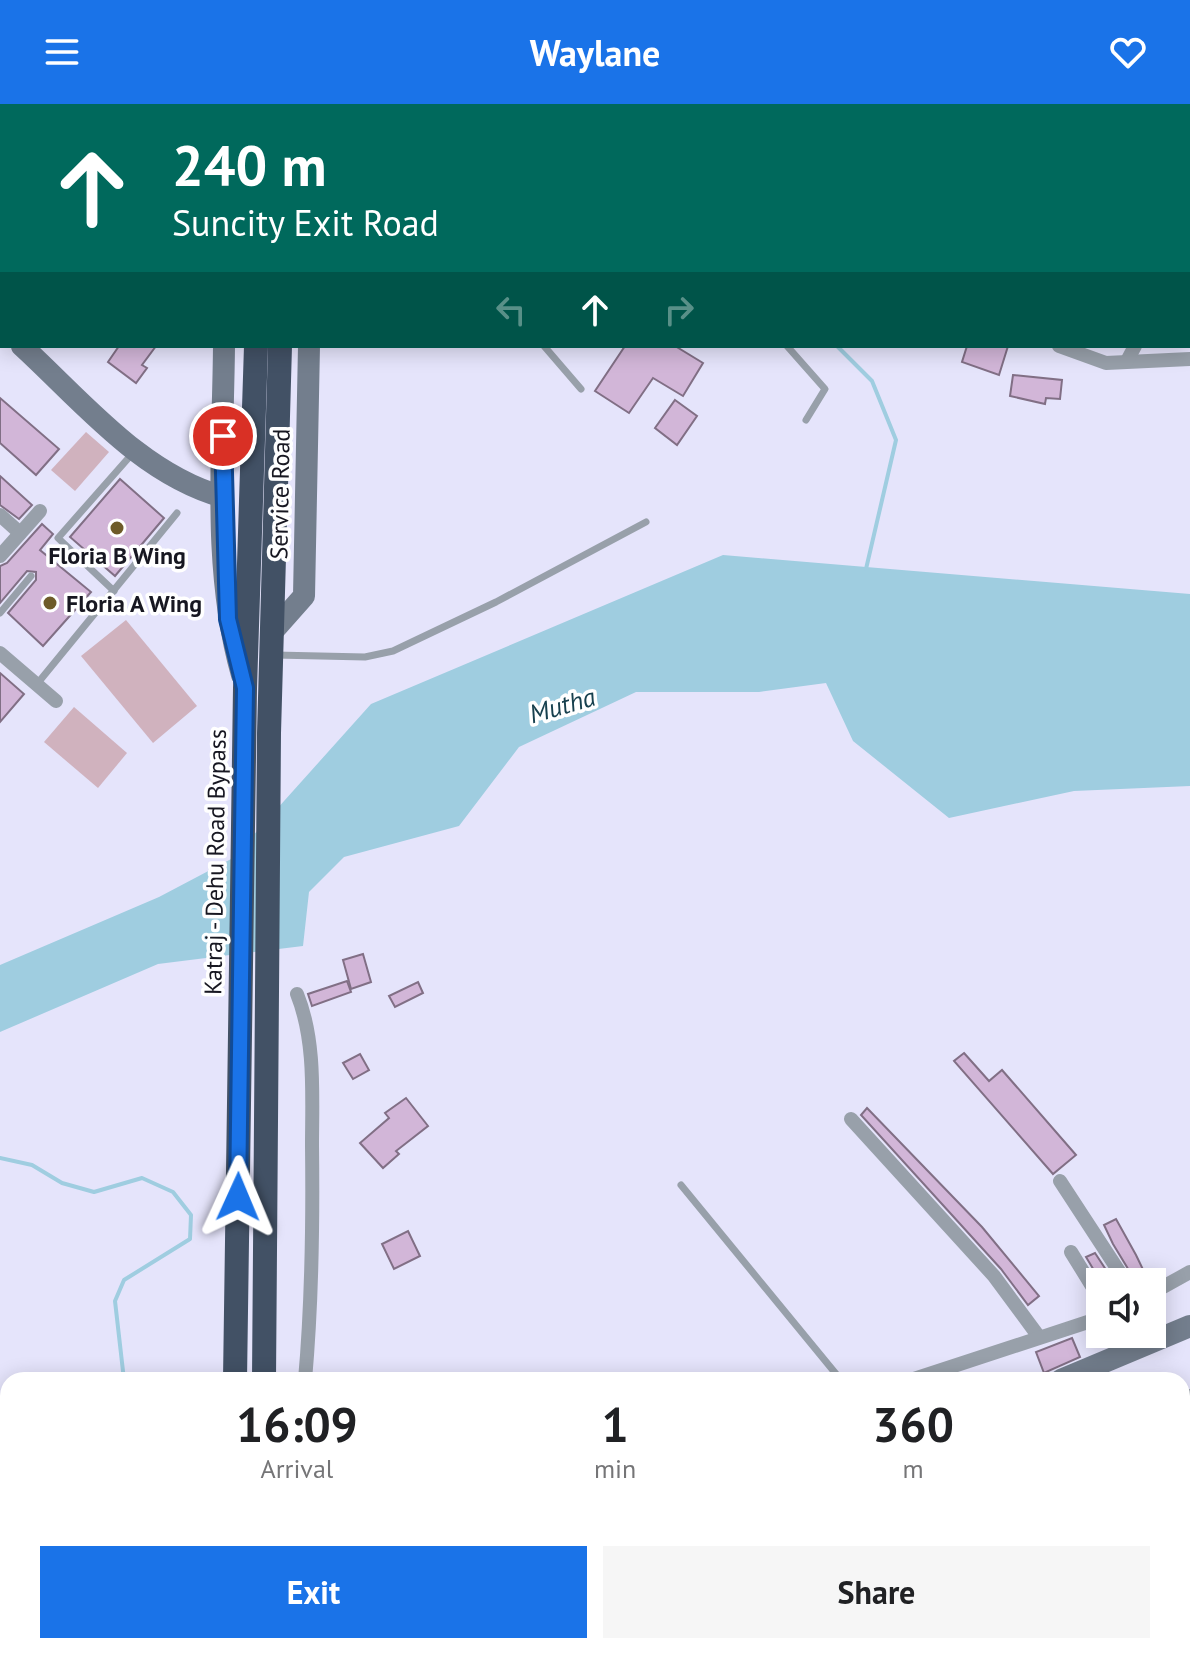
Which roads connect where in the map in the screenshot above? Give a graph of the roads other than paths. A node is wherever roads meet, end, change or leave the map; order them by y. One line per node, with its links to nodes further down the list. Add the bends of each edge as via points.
1 (24, 348): 14 (street)
2 (224, 348): 15 (street)
3 (256, 348): 28 (highway, Katraj - Dehu Road Bypass)
4 (280, 348): 25 (highway, Katraj - Dehu Road Bypass)
5 (309, 348): 25 (street, Service Road, via 304,596)
6 (546, 348): 12 (lane)
7 (789, 348): 13 (lane, via 825,389)
8 (1065, 348): 11 (street, via 1106,363)
9 (1134, 348): 11 (street)
10 (1190, 359): 11 (street)
11 (1127, 361)
12 (581, 389)
13 (806, 420)
14 (135, 450): 15 (street, via 174,479); 23 (lane, via 58,538)
15 (223, 497): 28 (street, via 228,619)
16 (40, 511): 20 (street)
17 (177, 513): 23 (lane)
18 (0, 515): 20 (street)
19 (646, 522): 25 (lane, via 393,651 365,657)
20 (20, 533): 21 (street)
21 (0, 556)
22 (31, 576): 24 (lane)
23 (114, 591): 27 (lane)
24 (0, 613)
25 (272, 643): 30 (highway, Katraj - Dehu Road Bypass)
26 (0, 653): 27 (street)
27 (37, 684): 29 (street)
28 (245, 688): 30 (highway, Katraj - Dehu Road Bypass)
29 (56, 701)
30 (257, 734): 43 (highway, Katraj - Dehu Road Bypass, via 239,1063); 44 (highway, Katraj - Dehu Road Bypass, via 266,1065)
31 (297, 994): 45 (street, via 312,1071)
32 (851, 1119): 42 (street, via 994,1276)
33 (1060, 1181): 36 (street)
34 (681, 1185): 46 (lane)
35 (1071, 1252): 38 (street)
36 (1117, 1268)
37 (1190, 1272): 39 (street)
38 (1086, 1276)
39 (1166, 1285)
40 (1086, 1322): 42 (street)
41 (1190, 1326): 48 (street)
42 (1039, 1337): 47 (street)
43 (235, 1372)
44 (264, 1372)
45 (306, 1372)
46 (834, 1372)
47 (935, 1372)
48 (1080, 1372)

